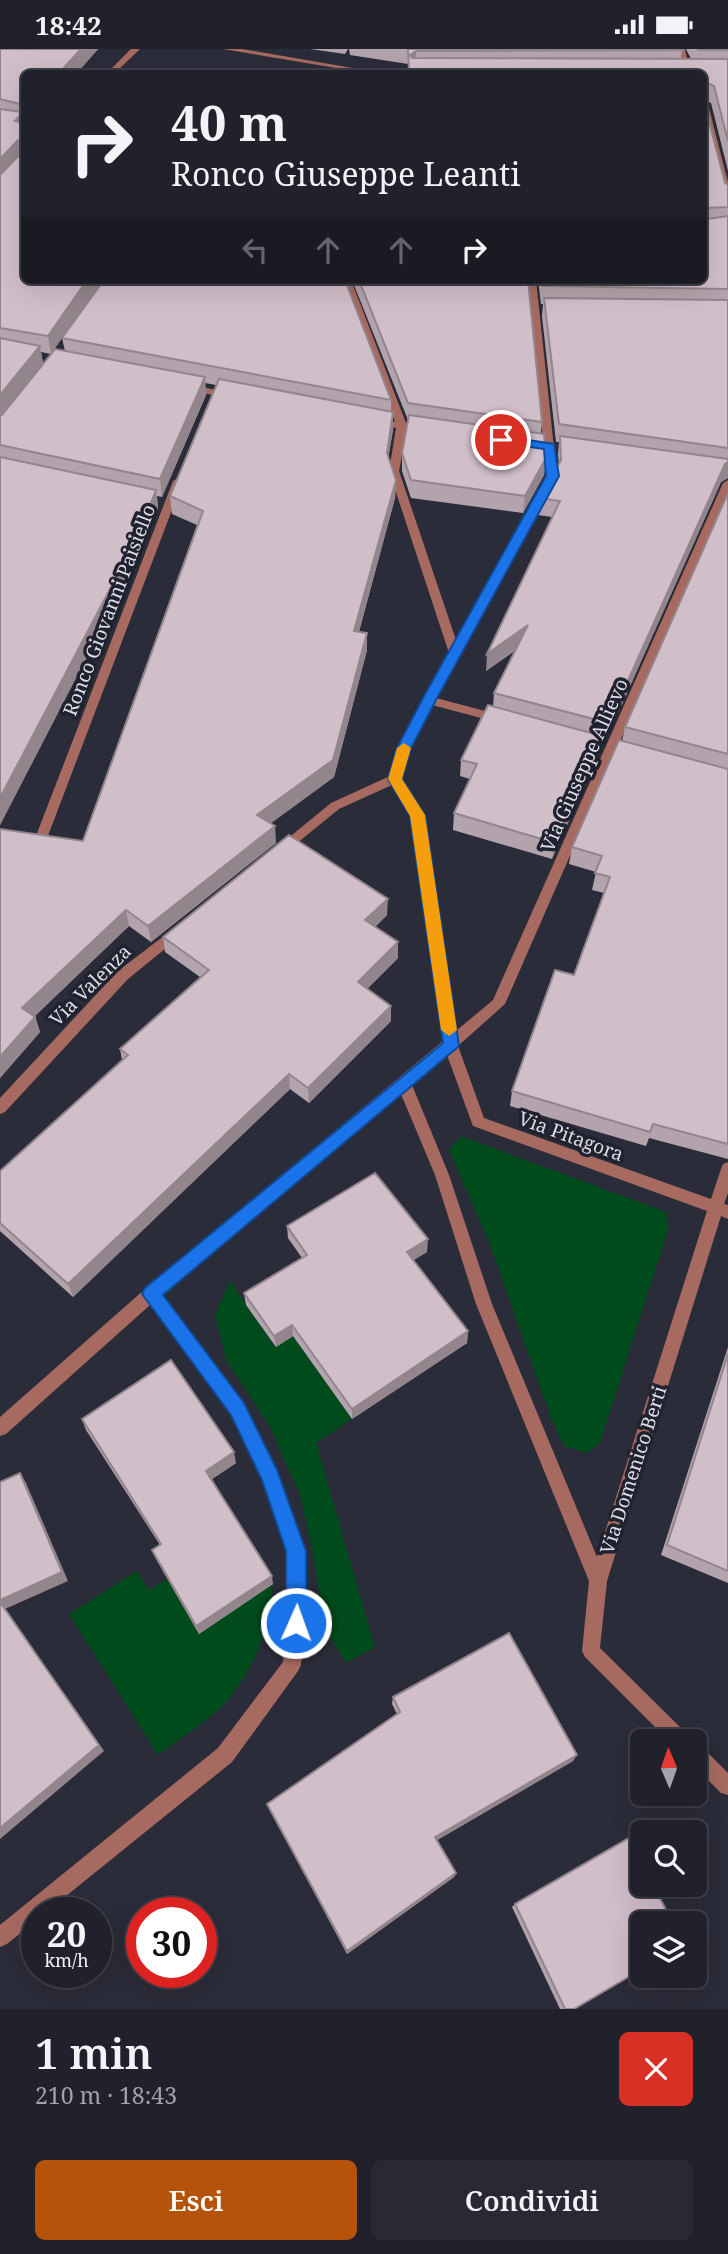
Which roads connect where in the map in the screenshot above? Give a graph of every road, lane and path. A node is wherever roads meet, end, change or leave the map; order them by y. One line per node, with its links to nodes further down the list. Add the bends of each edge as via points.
1 (136, 49): 5 (street)
2 (228, 49): 4 (street)
3 (681, 49): 7 (street)
4 (270, 52): 6 (street)
5 (114, 70)
6 (363, 70)
7 (689, 70)
8 (707, 114): 10 (street)
9 (707, 141): 10 (street)
10 (715, 141): 11 (street)
11 (728, 200)
12 (348, 284): 21 (street)
13 (532, 284): 14 (street)
14 (535, 310): 15 (street); 23 (street)
15 (549, 310)
16 (175, 385): 17 (street)
17 (215, 393): 18 (street); 19 (street)
18 (242, 397)
19 (210, 405)
20 (362, 419): 21 (street)
21 (402, 426): 22 (street); 29 (street, via 394,471)
22 (443, 432)
23 (543, 445): 24 (street); 29 (street, via 552,476)
24 (564, 448)
25 (184, 467): 28 (street, Ronco Giovanni Paisiello)
26 (728, 483): 36 (street, Via Giuseppe Allievo, via 498,1004)
27 (155, 501): 28 (street)
28 (168, 504): 33 (street, Ronco Giovanni Paisiello)
29 (456, 653): 30 (street)
30 (429, 700): 31 (street); 32 (street, via 404,748)
31 (508, 721)
32 (395, 779): 34 (street, via 335,806); 36 (street, via 417,815)
33 (40, 841)
34 (271, 856)
35 (186, 924): 38 (street, Via Valenza, via 123,975)
36 (451, 1046): 37 (street, Via Giuseppe Allievo); 40 (street, Via Pitagora, via 478,1122)
37 (404, 1083): 41 (street, Via Giuseppe Allievo); 43 (street, via 442,1175 484,1304)
38 (0, 1108)
39 (728, 1168): 40 (street, Via Domenico Berti)
40 (722, 1211): 43 (street, Via Domenico Berti)
41 (151, 1294): 42 (street, Via Giuseppe Allievo); 47 (street, via 237,1409 270,1477 296,1551 292,1665 225,1755)
42 (0, 1429)
43 (598, 1581): 44 (street, Via Domenico Berti, via 591,1651)
44 (670, 1729)
45 (707, 1766): 46 (street)
46 (728, 1786)
47 (0, 1937)

